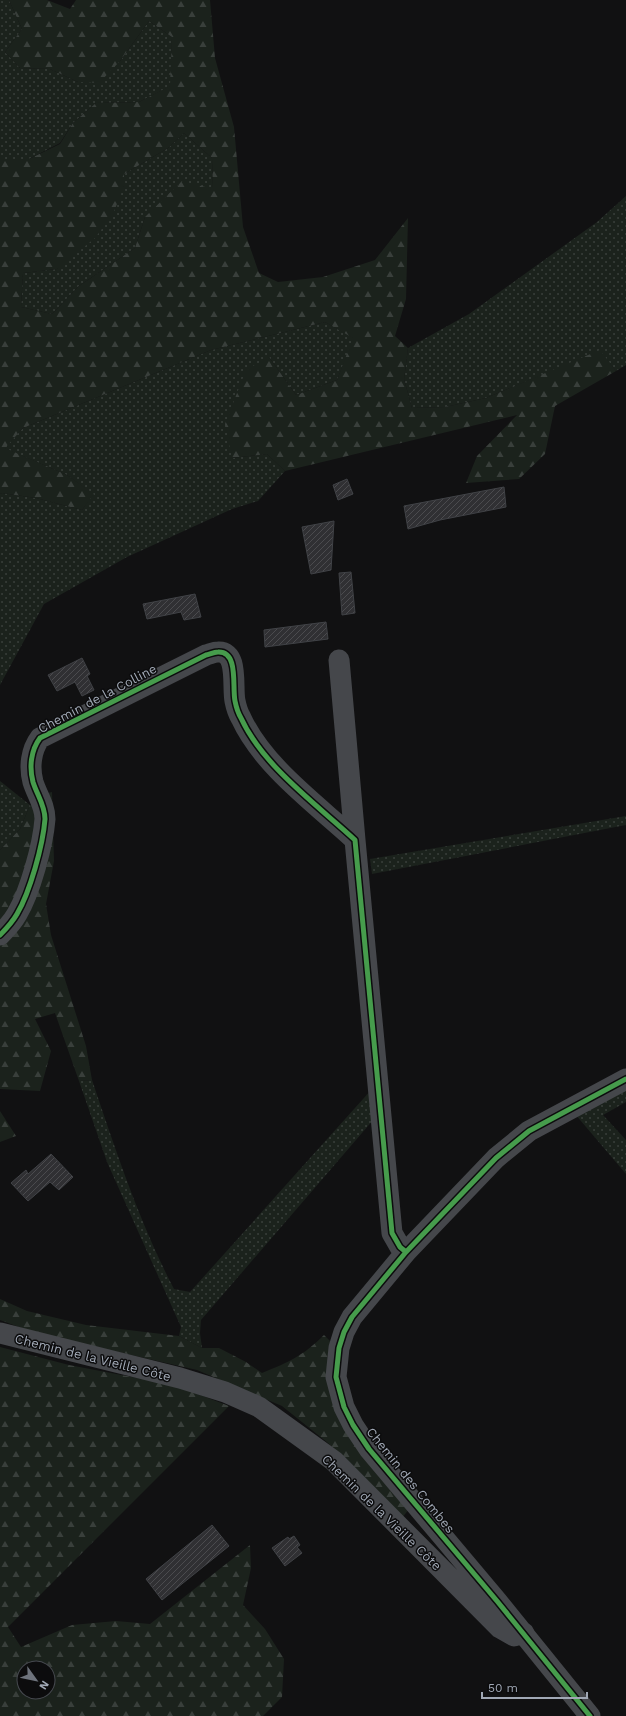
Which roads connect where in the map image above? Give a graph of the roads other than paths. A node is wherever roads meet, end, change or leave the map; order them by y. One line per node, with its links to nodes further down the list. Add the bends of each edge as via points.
1 (339, 660): 2 (street)
2 (355, 840): 3 (street, Chemin de la Colline, via 278,770 254,741 235,701 231,658 225,653 218,652 206,655 40,738 32,754 31,770 45,818 40,847 18,913); 5 (street, via 392,1232)
3 (0, 935)
4 (626, 1079): 5 (street, Chemin des Combes, via 524,1136 496,1158)
5 (406, 1252): 7 (street, Chemin des Combes, via 366,1298 344,1332 336,1363 339,1393 353,1425 369,1449)
6 (0, 1333): 7 (street, Chemin de la Vieille Côte, via 180,1378 225,1392 259,1407 334,1461 500,1628 514,1636)
7 (524, 1633): 8 (street, Chemin des Combes)
8 (590, 1716)

